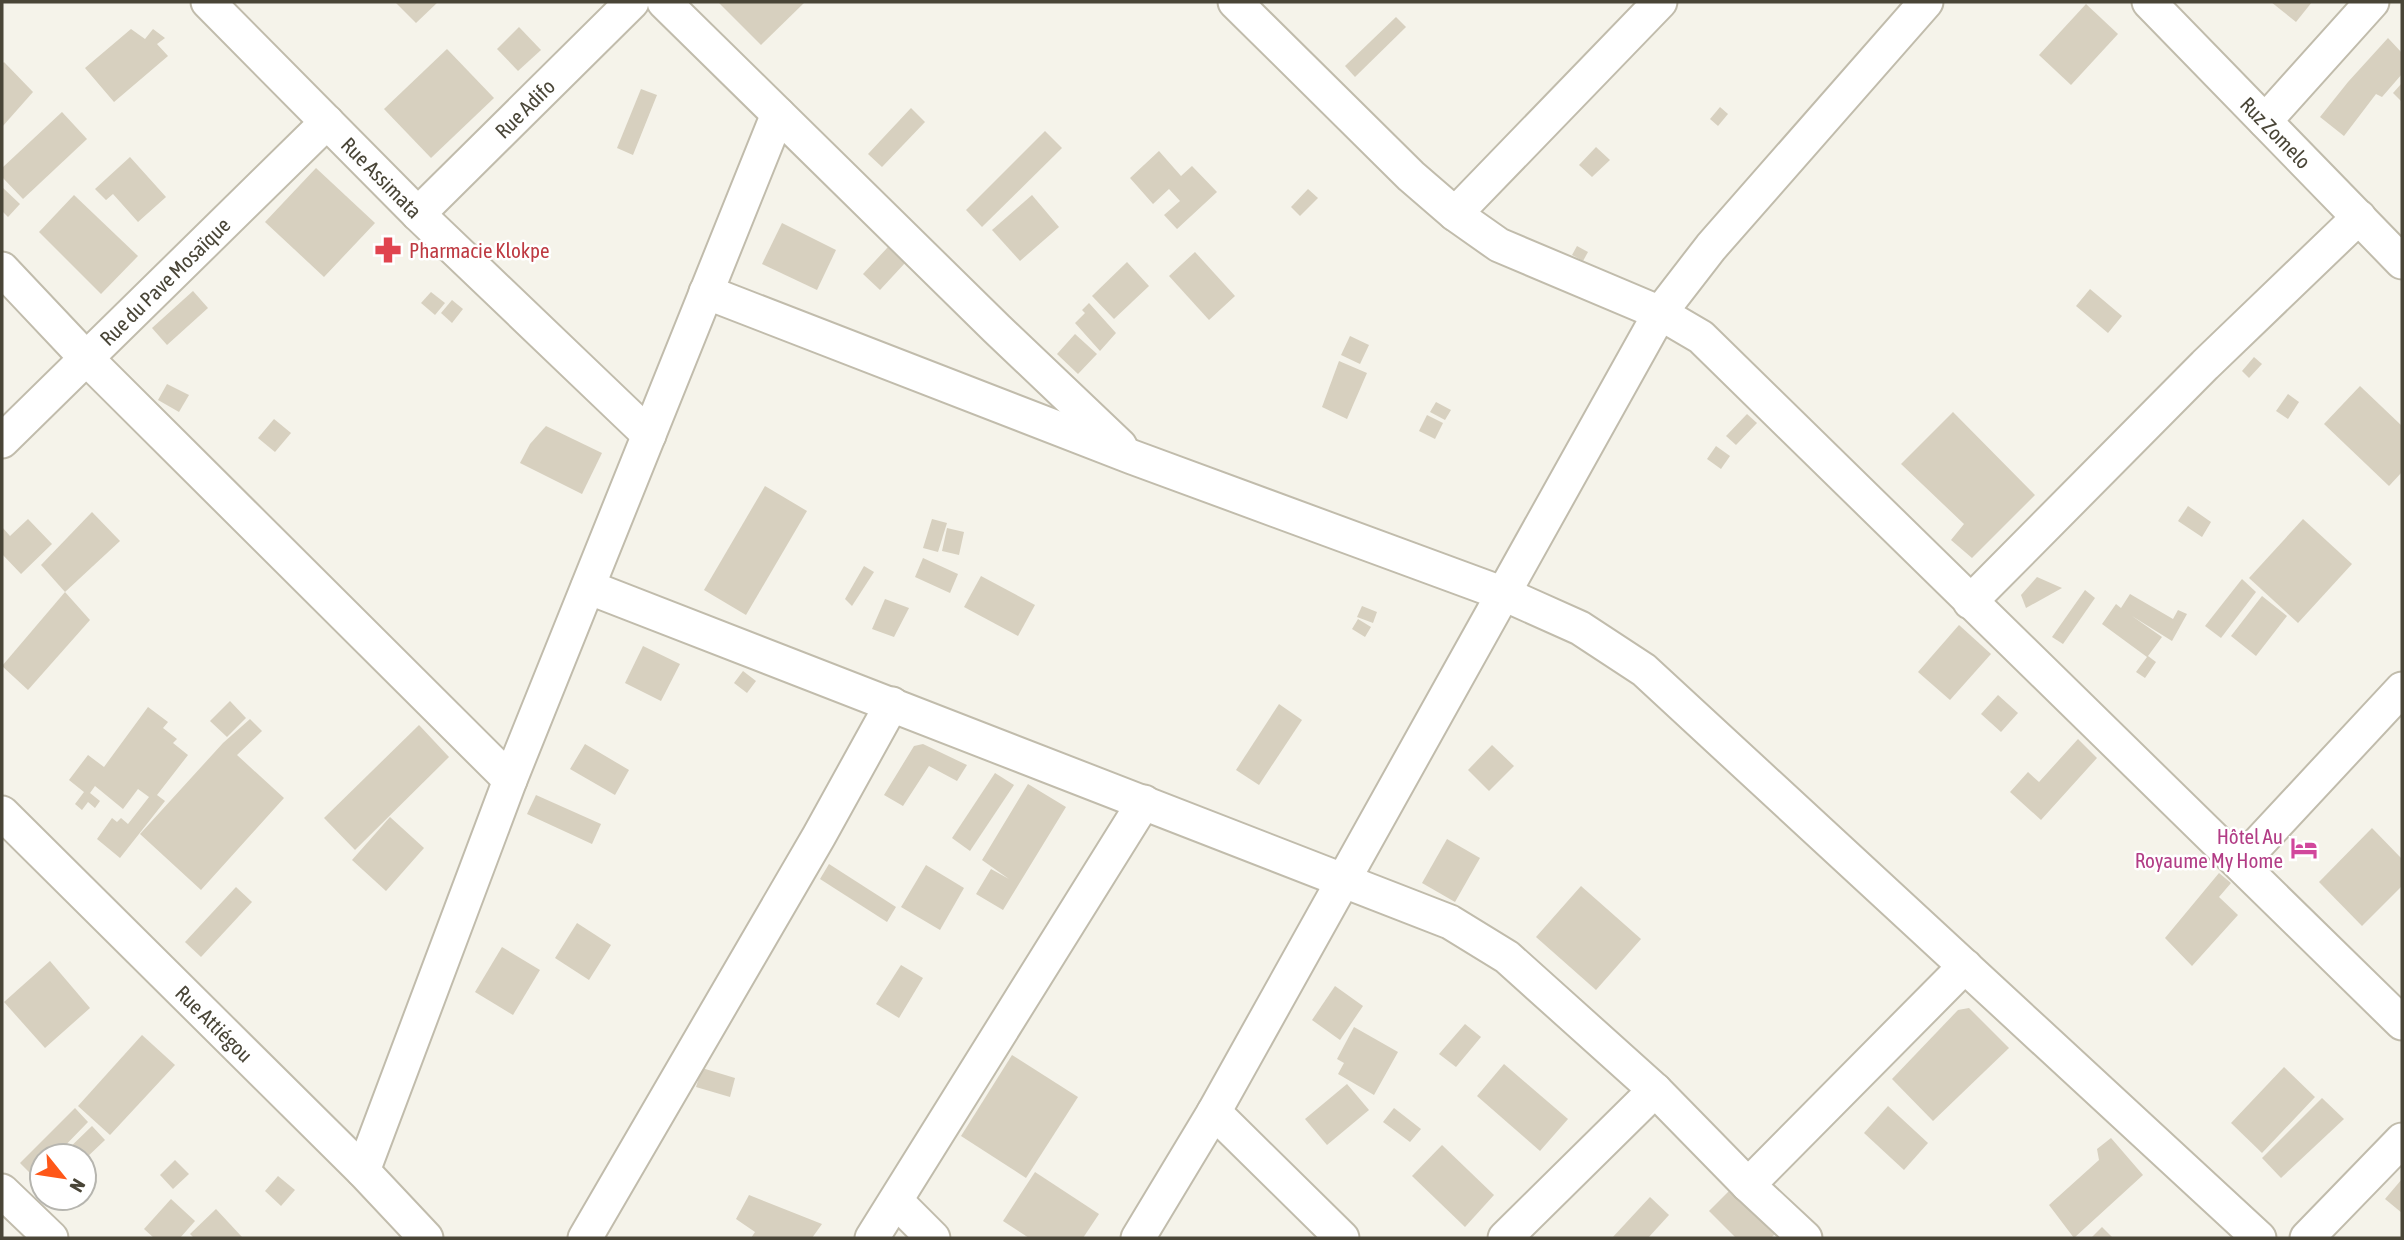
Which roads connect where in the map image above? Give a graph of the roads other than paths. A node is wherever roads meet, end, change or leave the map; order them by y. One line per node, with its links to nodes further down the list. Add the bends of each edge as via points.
1 (208, 2): 11 (street, Rue Assimata)
2 (632, 2): 12 (street, Rue Adifo)
3 (664, 2): 9 (street)
4 (1235, 2): 13 (street, via 1410,176)
5 (1660, 2): 13 (street)
6 (1926, 2): 18 (street, via 1711,247)
7 (2149, 2): 10 (street, Ruz Zomelo)
8 (2372, 2): 10 (street)
9 (778, 114): 17 (street); 22 (street)
10 (2265, 121): 14 (street, Ruz Zomelo)
11 (327, 122): 12 (street, Rue Assimata); 19 (street, Rue du Pave Mosaïque)
12 (418, 214): 20 (street, Rue Assimata)
13 (1455, 214): 18 (street, via 1499,245)
14 (2359, 217): 15 (street, Ruz Zomelo); 25 (street)
15 (2402, 262)
16 (2, 269): 19 (street)
17 (706, 292): 20 (street); 22 (street)
18 (1660, 313): 24 (street); 25 (street, via 1701,337)
19 (86, 358): 21 (street, Rue du Pave Mosaïque); 28 (street)
20 (649, 435): 23 (street)
21 (2, 441)
22 (1132, 457): 24 (street)
23 (588, 587): 27 (street); 28 (street)
24 (1504, 594): 32 (street); 33 (street, via 1580,628 1644,670)
25 (1970, 602): 31 (street)
26 (2402, 689): 31 (street)
27 (892, 704): 29 (street); 44 (street)
28 (510, 780): 38 (street)
29 (1144, 802): 32 (street); 41 (street)
30 (2, 813): 38 (street, Rue Attiégou)
31 (2240, 863): 34 (street)
32 (1342, 880): 35 (street, via 1450,922 1507,957); 36 (street)
33 (1965, 966): 39 (street); 51 (street)
34 (2402, 1023)
35 (1655, 1090): 39 (street); 49 (street)
36 (1214, 1112): 47 (street); 48 (street)
37 (2402, 1139): 52 (street)
38 (363, 1171): 43 (street, Rue Attiégou)
39 (1748, 1185): 50 (street)
40 (2, 1191): 42 (street)
41 (896, 1201): 45 (street); 46 (street)
42 (51, 1238)
43 (426, 1238)
44 (585, 1238)
45 (872, 1238)
46 (933, 1238)
47 (1138, 1238)
48 (1342, 1238)
49 (1505, 1238)
50 (1805, 1238)
51 (2259, 1238)
52 (2307, 1238)

